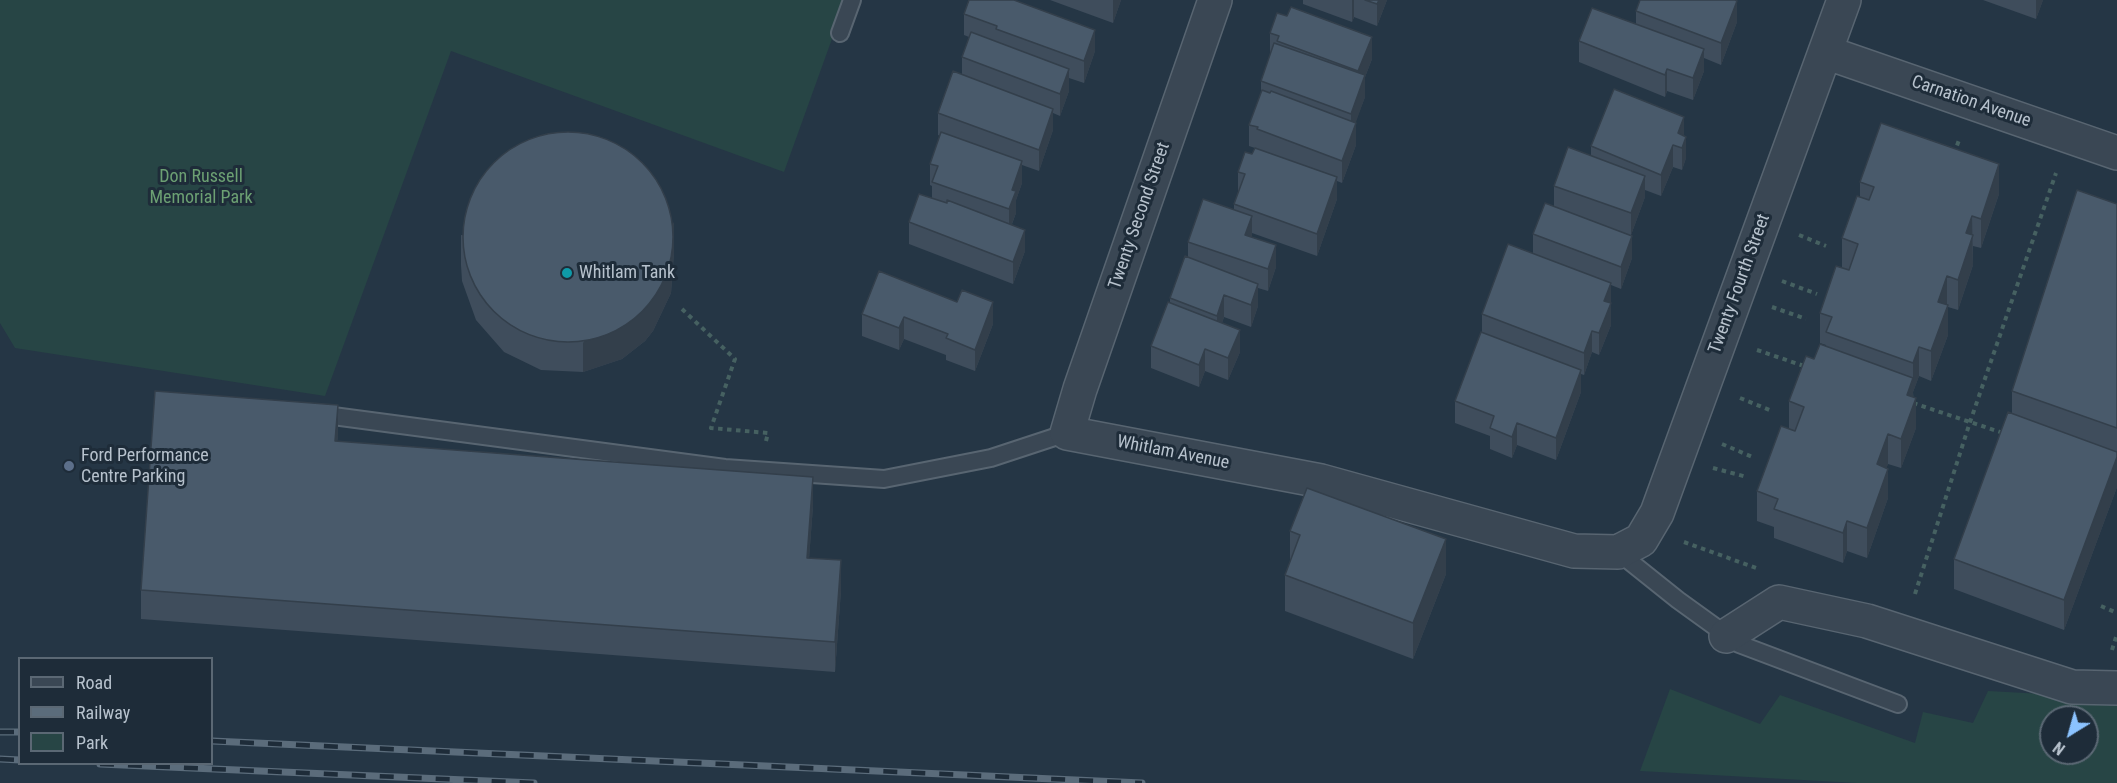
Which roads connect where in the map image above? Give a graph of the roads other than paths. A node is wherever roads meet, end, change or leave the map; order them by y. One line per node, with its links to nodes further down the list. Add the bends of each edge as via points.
1 (852, 0): 4 (lane)
2 (1215, 0): 8 (street, Twenty Second Street)
3 (1844, 0): 5 (street, Twenty Fourth Street)
4 (840, 33)
5 (1825, 52): 6 (street, Carnation Avenue); 9 (street, Twenty Fourth Street, via 1657,513 1641,540)
6 (2117, 153)
7 (303, 412): 8 (lane, Whitlam Avenue, via 725,468 884,479 991,458)
8 (1067, 433): 9 (street, Whitlam Avenue, via 1321,481 1574,551)
9 (1618, 552): 10 (lane)
10 (1726, 636): 11 (street, via 1779,602 1867,621 2072,687); 12 (lane)
11 (2117, 688)
12 (1898, 704)

